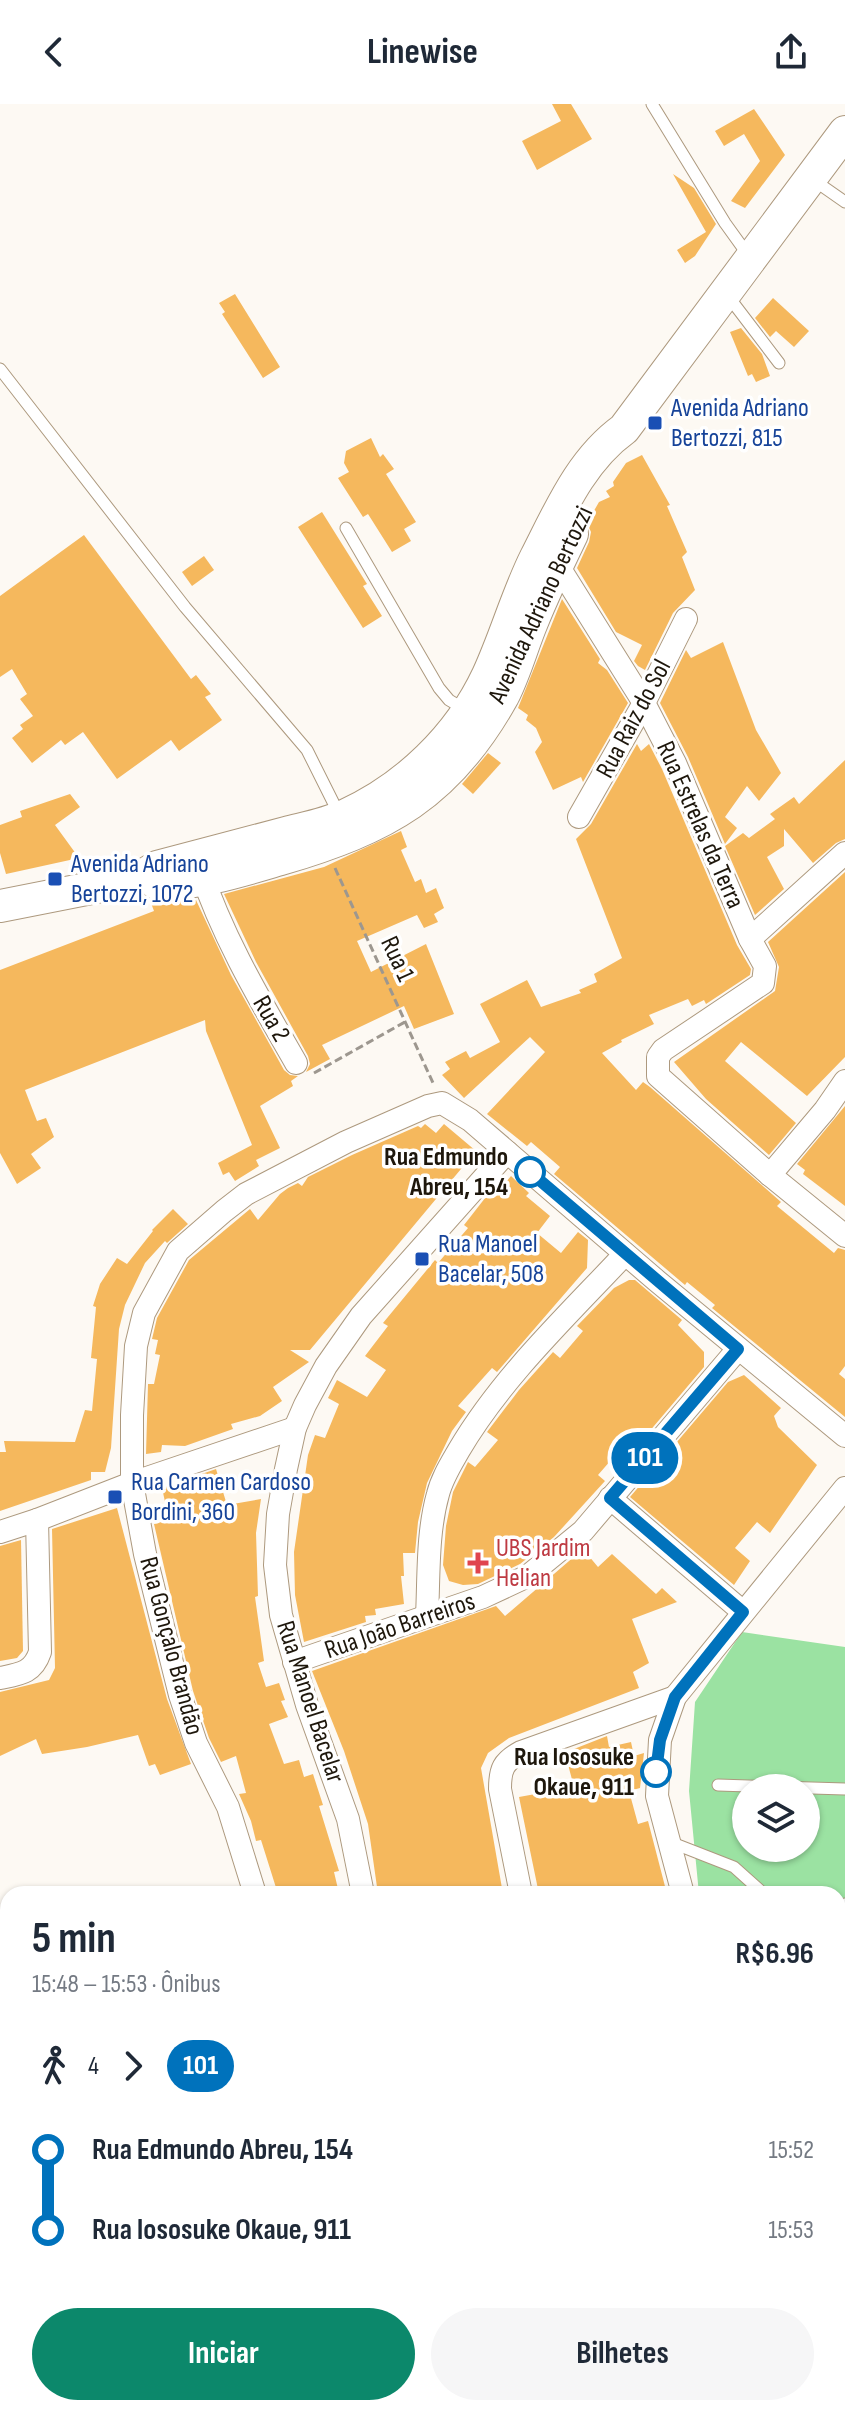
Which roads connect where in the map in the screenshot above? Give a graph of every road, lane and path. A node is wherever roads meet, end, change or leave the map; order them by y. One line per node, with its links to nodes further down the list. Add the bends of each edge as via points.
1 (652, 104): 5 (lane)
2 (845, 132): 3 (main road, Avenida Adriano Bertozzi)
3 (811, 178): 4 (lane); 5 (main road, Avenida Adriano Bertozzi)
4 (845, 202)
5 (750, 259): 6 (main road, Avenida Adriano Bertozzi)
6 (726, 292): 7 (lane); 10 (main road, Avenida Adriano Bertozzi, via 624,429 618,450)
7 (779, 363)
8 (0, 369): 15 (lane, via 185,607 307,750)
9 (346, 528): 13 (lane, via 439,688)
10 (548, 558): 12 (street, Rua Estrelas da Terra); 13 (main road, Avenida Adriano Bertozzi, via 525,580); 18 (main road, Avenida Adriano Bertozzi, via 504,694 454,766 420,798 377,825 326,846)
11 (686, 619): 12 (street, Rua Raiz do Sol)
12 (644, 703): 14 (street, Rua Raiz do Sol); 20 (street, Rua Estrelas da Terra)
13 (468, 712): 15 (main road, Avenida Adriano Bertozzi, via 405,780)
14 (579, 817)
15 (341, 818): 18 (main road, Avenida Adriano Bertozzi)
16 (845, 853): 20 (street)
17 (332, 862): 21 (path, Rua 1)
18 (200, 868): 19 (main road, Avenida Adriano Bertozzi, via 161,884 137,879); 22 (street, Rua 2, via 241,966)
19 (0, 906)
20 (750, 939): 26 (street, Rua Estrelas da Terra, via 765,966 763,983 663,1050 658,1076)
21 (406, 1022): 22 (path, Rua 2, via 319,1072 309,1075); 23 (path, Rua 1)
22 (296, 1063)
23 (428, 1072)
24 (845, 1081): 26 (street)
25 (507, 1152): 28 (street, Rua Gonçalo Brandão); 30 (street, Rua Manoel Bacelar, via 361,1316 326,1366); 32 (street, Rua Gonçalo Brandão, via 442,1103 428,1106 246,1194 178,1251 144,1313 136,1346)
26 (770, 1175): 27 (street)
27 (845, 1236)
28 (625, 1254): 29 (street, Rua Gonçalo Brandão); 38 (street, via 496,1397 448,1471 433,1513)
29 (738, 1349): 31 (street, Rua Gonçalo Brandão); 34 (street, Rua João Barreiros)
30 (295, 1428): 32 (street); 39 (street, Rua Manoel Bacelar, via 278,1514 275,1565)
31 (845, 1436)
32 (132, 1483): 35 (street); 45 (street, Rua Gonçalo Brandão, via 180,1695 196,1743 228,1807)
33 (845, 1488): 37 (street)
34 (610, 1498): 37 (street); 38 (street, Rua João Barreiros, via 583,1531 528,1576)
35 (37, 1520): 36 (street); 40 (street, via 40,1652 28,1672)
36 (0, 1532)
37 (743, 1612): 41 (street)
38 (427, 1616): 39 (street, Rua João Barreiros)
39 (294, 1662): 46 (street, Rua Manoel Bacelar, via 348,1819)
40 (0, 1678)
41 (675, 1697): 44 (street, via 656,1772); 47 (street, via 505,1761 500,1789)
42 (718, 1785): 43 (lane)
43 (845, 1787)
44 (669, 1842): 48 (street); 49 (lane, via 734,1867)
45 (253, 1886)
46 (361, 1886)
47 (519, 1886)
48 (681, 1886)
49 (755, 1886)

